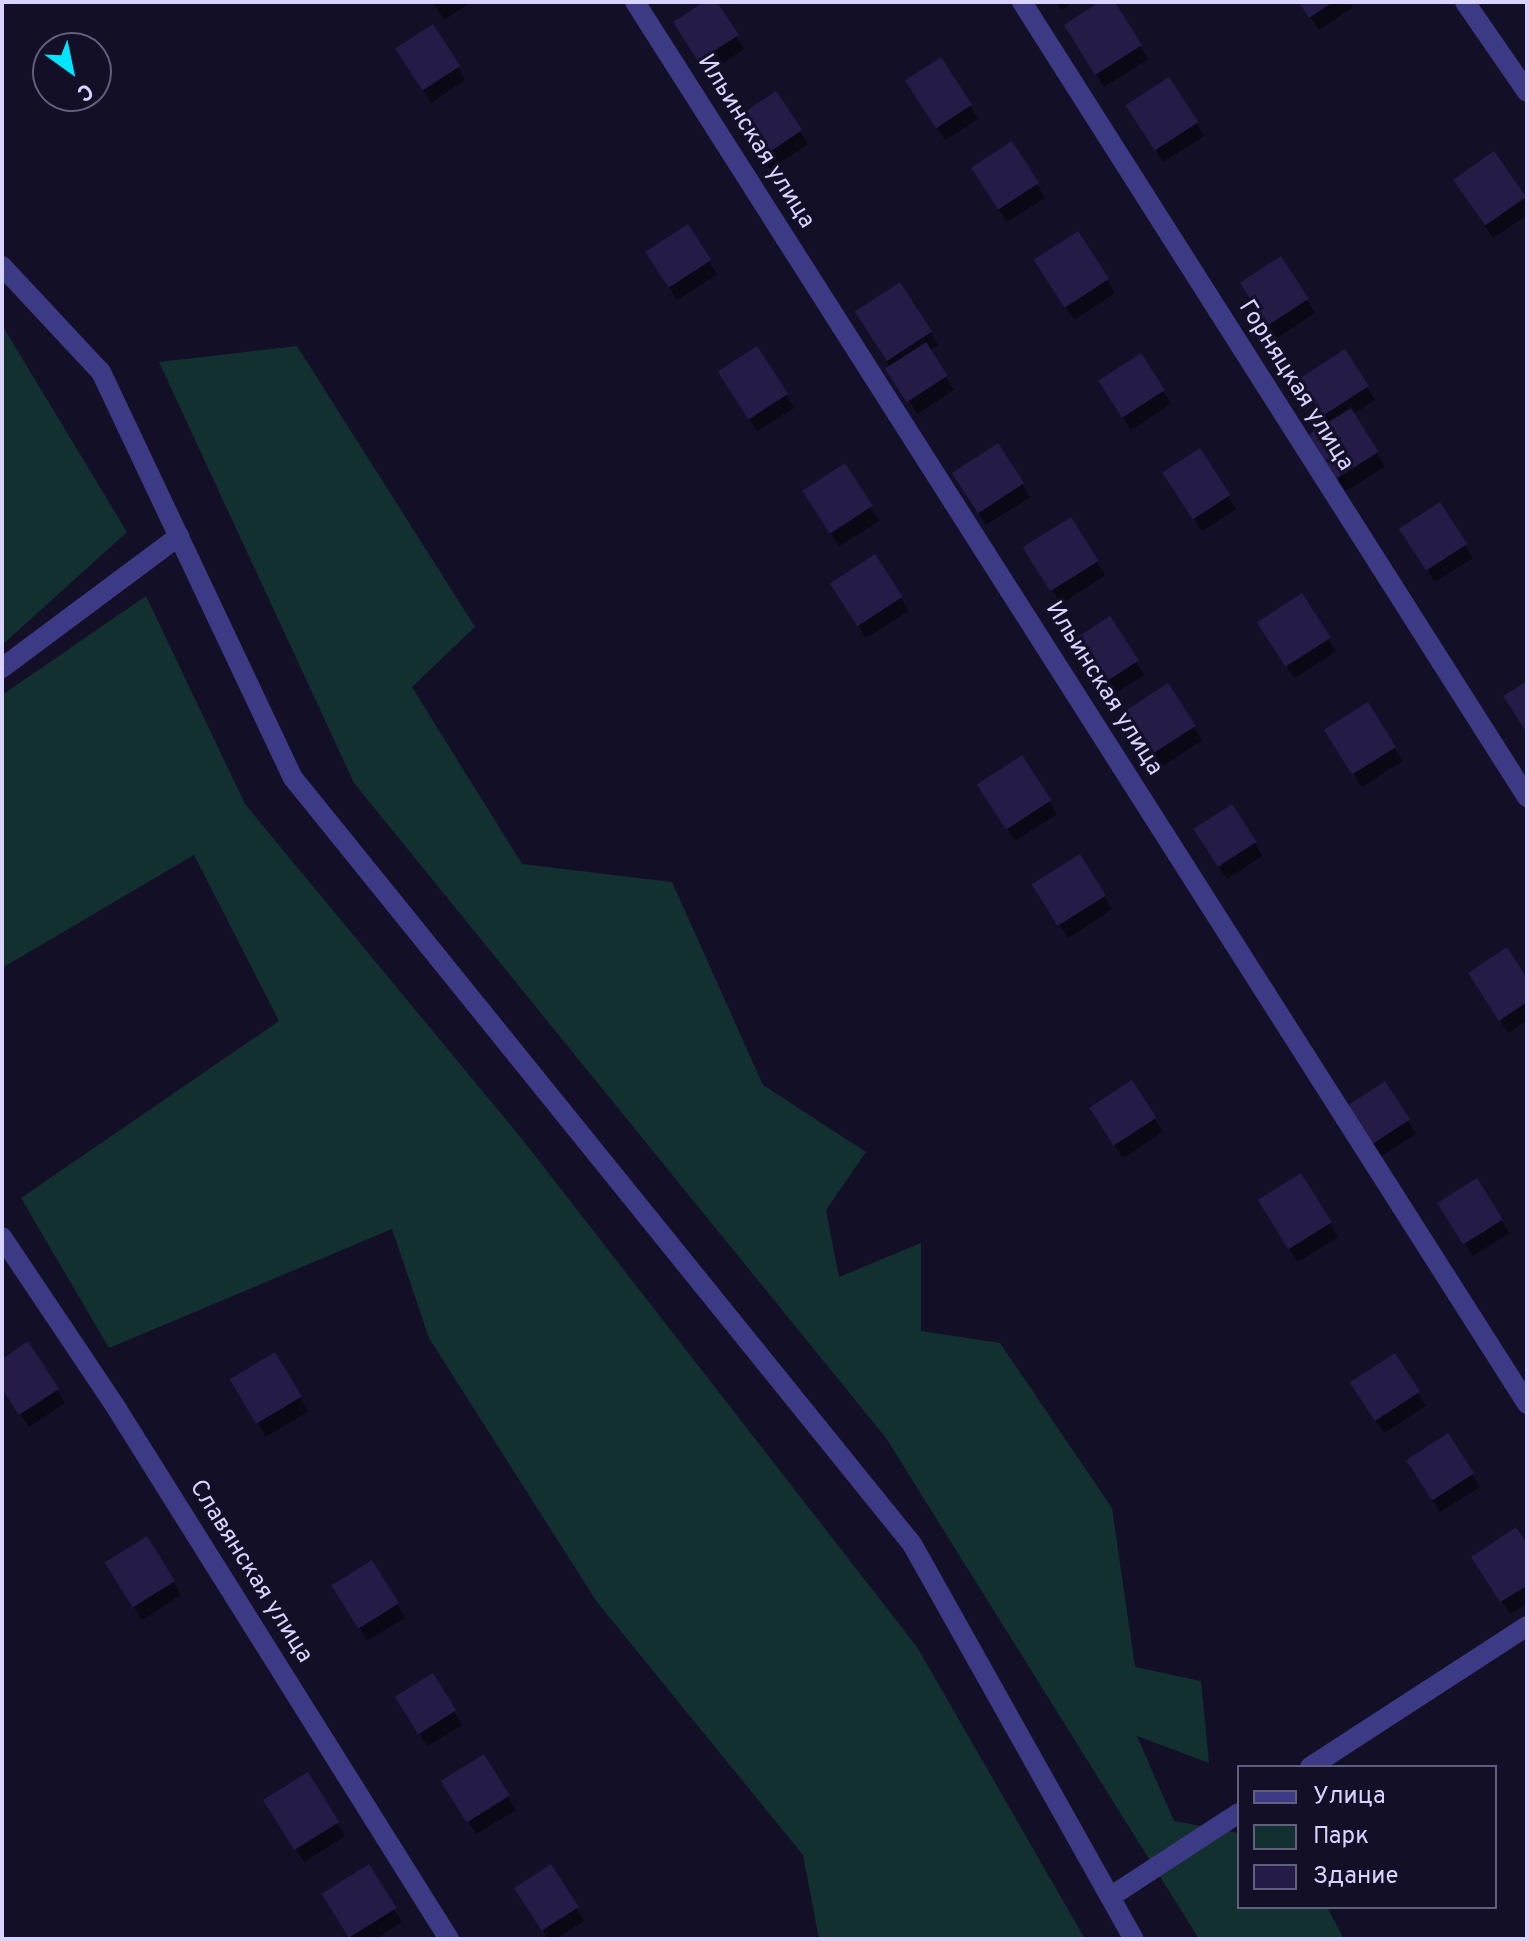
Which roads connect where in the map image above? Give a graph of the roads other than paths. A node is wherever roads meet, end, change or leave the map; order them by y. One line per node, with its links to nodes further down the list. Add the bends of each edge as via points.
1 (635, 2): 10 (street, Ильинская улица)
2 (1022, 2): 8 (street, Горняцкая улица)
3 (1465, 2): 4 (street)
4 (1527, 92)
5 (2, 266): 6 (street, via 101,372)
6 (179, 536): 7 (street); 14 (street, via 293,778 912,1544)
7 (2, 668)
8 (1527, 797)
9 (2, 1237): 15 (street, Славянская улица, via 117,1409)
10 (1527, 1404)
11 (1527, 1626): 12 (street)
12 (1313, 1765)
13 (1237, 1814): 14 (street)
14 (1110, 1897): 16 (street)
15 (449, 1939)
16 (1134, 1939)

